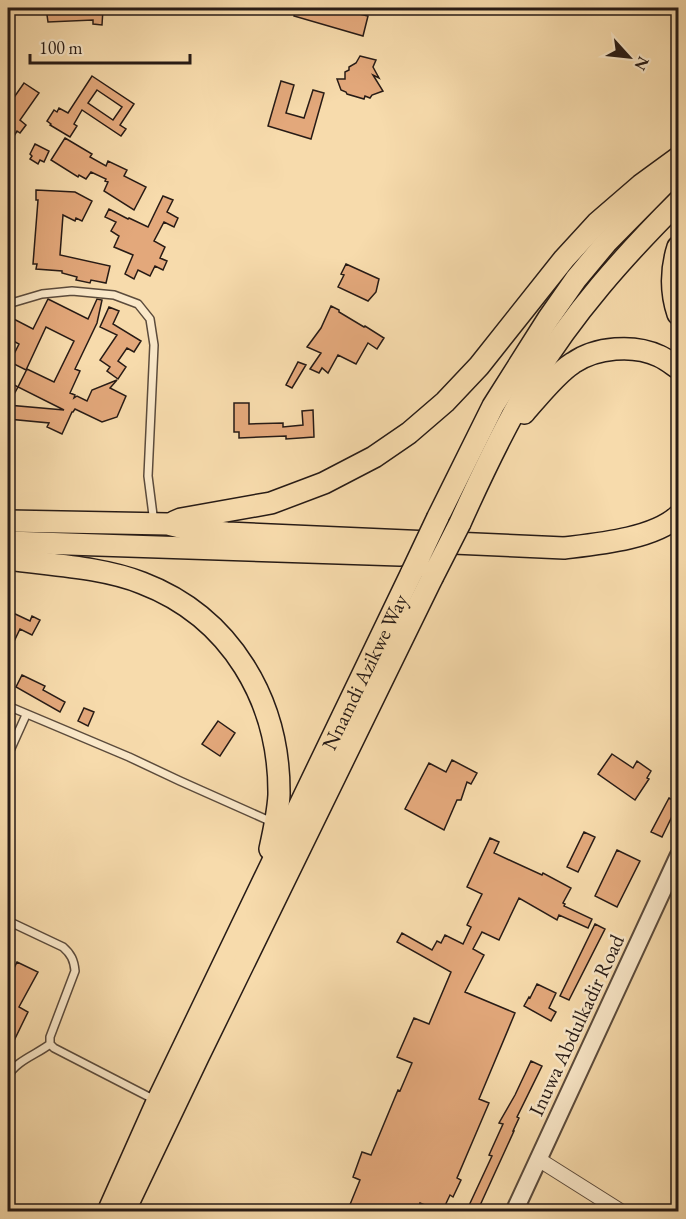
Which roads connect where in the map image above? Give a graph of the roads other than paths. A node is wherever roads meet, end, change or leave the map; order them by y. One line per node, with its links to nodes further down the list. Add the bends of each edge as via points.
1 (678, 158): 11 (highway, via 597,223 479,366 409,433 324,483 271,503)
2 (678, 169): 20 (highway, Nnamdi Azikwe Way, bridge, via 576,279 493,406)
3 (678, 202): 8 (highway, Nnamdi Azikwe Way, via 622,259 559,339)
4 (678, 247): 6 (highway, via 673,293)
5 (8, 304): 11 (lane, via 42,294 72,291 114,295 138,304 150,319 154,345 148,476)
6 (678, 315)
7 (678, 368): 8 (highway, via 644,350 620,348 596,352 573,362)
8 (492, 454): 27 (highway, Nnamdi Azikwe Way, bridge)
9 (678, 516): 11 (highway, via 649,532 564,548 227,534)
10 (8, 521): 11 (highway)
11 (161, 524)
12 (678, 532): 13 (highway, via 657,543 609,556 547,561)
13 (8, 542)
14 (8, 560): 18 (highway, via 121,575 165,593 207,620 249,673 270,722 278,769)
15 (8, 706): 16 (lane)
16 (26, 715): 17 (lane); 18 (lane)
17 (8, 755)
18 (276, 823): 20 (highway)
19 (678, 857): 25 (street, Inuwa Abdulkadir Road)
20 (262, 883): 24 (highway, Nnamdi Azikwe Way)
21 (8, 921): 22 (lane, via 63,947 74,961 75,971)
22 (50, 1044): 23 (lane, via 26,1058); 24 (lane)
23 (8, 1076)
24 (157, 1102): 26 (highway, Nnamdi Azikwe Way)
25 (538, 1159): 28 (street, Inuwa Abdulkadir Road); 29 (street)
26 (108, 1212)
27 (124, 1212)
28 (514, 1212)
29 (622, 1212)

